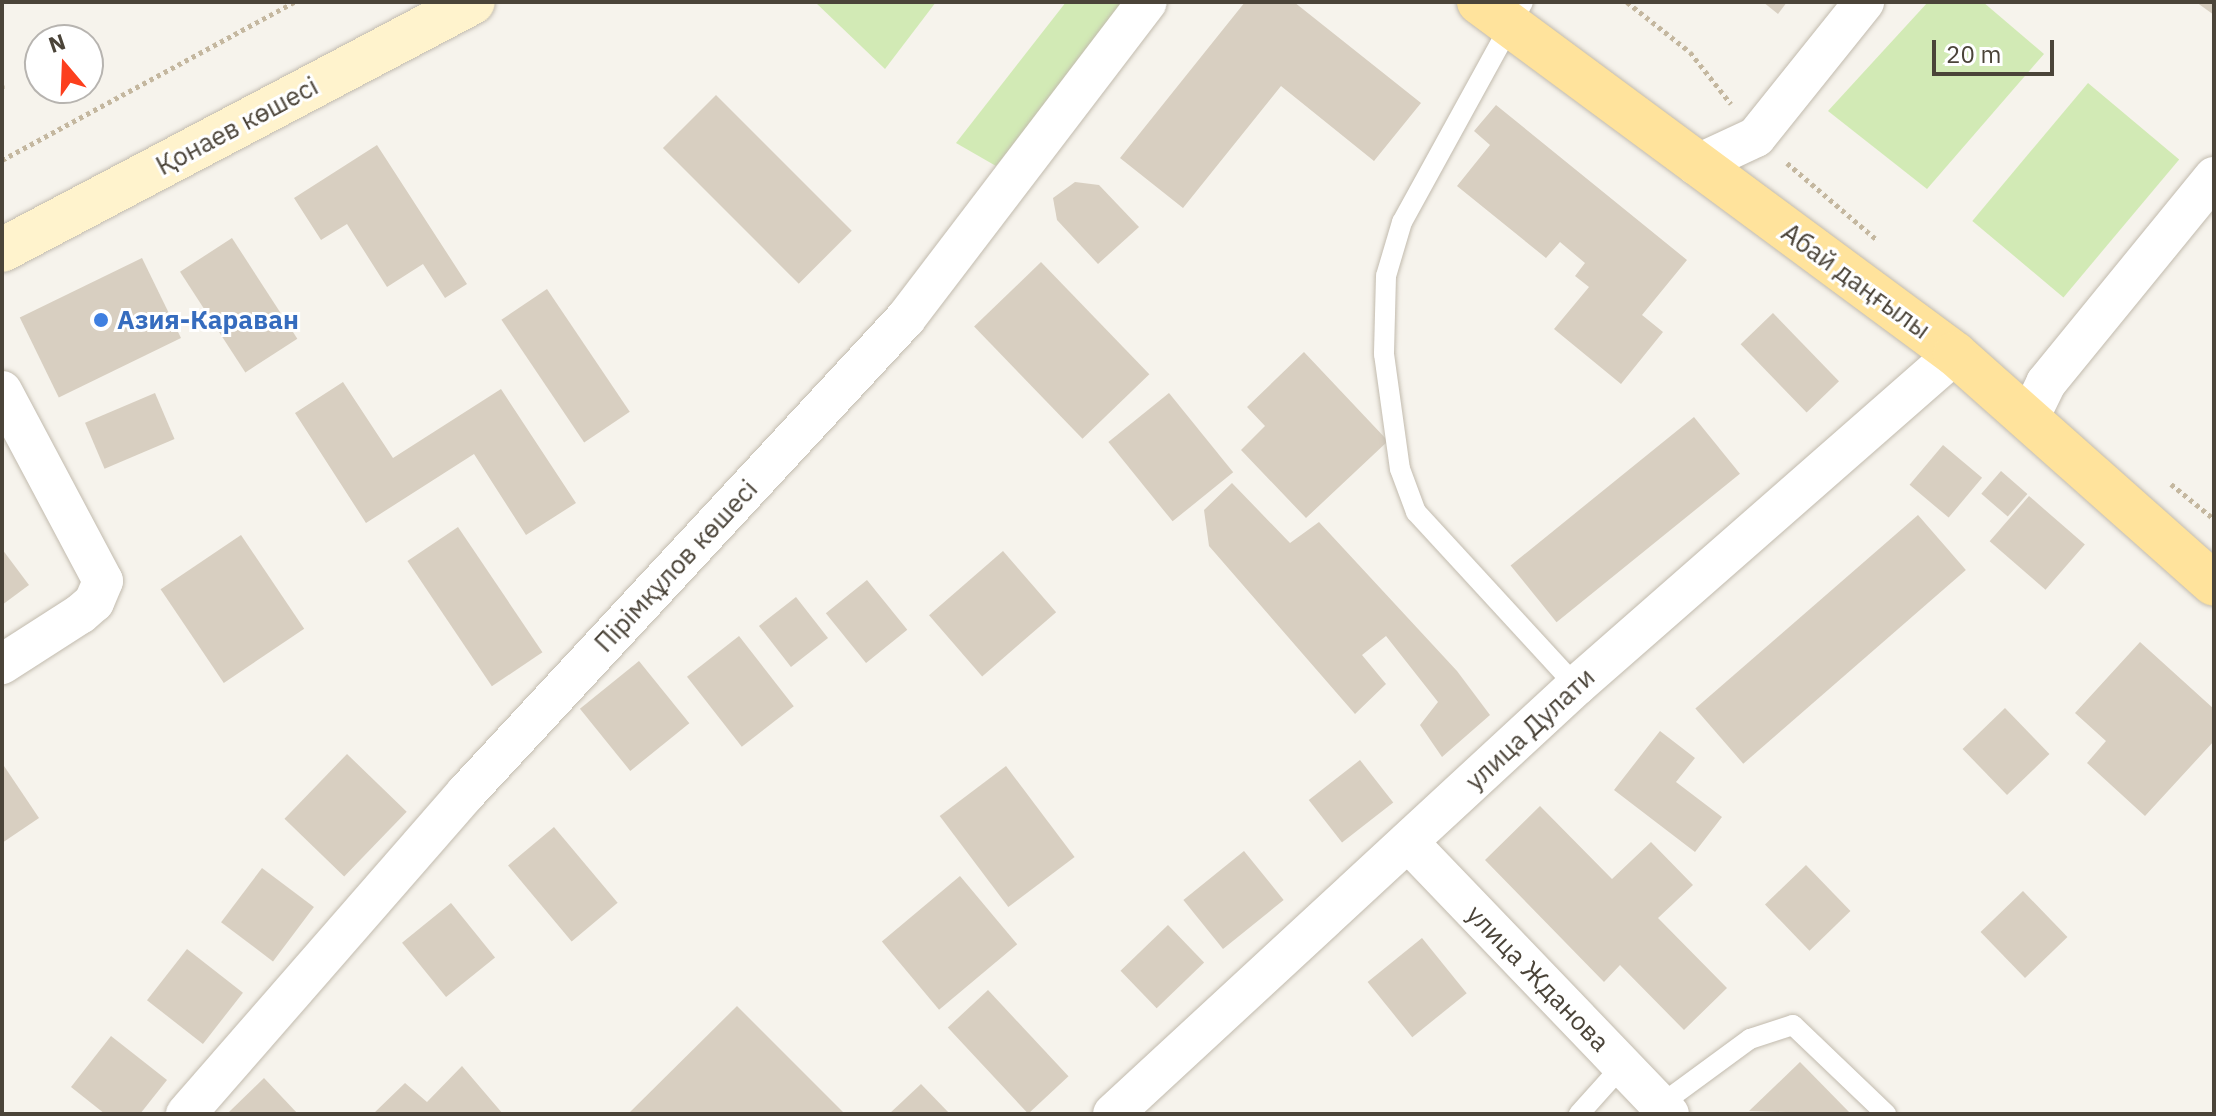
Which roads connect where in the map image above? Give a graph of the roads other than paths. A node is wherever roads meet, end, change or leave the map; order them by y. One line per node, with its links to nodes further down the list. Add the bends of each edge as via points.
1 (473, 2): 7 (main road, Қонаев көшесі)
2 (1147, 2): 17 (street, Пірімқұлов көшесі, via 906,318 466,793)
3 (1864, 2): 5 (street, via 1756,137)
4 (1504, 9): 5 (main road, Абай даңғылы); 13 (lane, via 1402,222 1386,276 1384,354 1400,469 1416,512)
5 (1696, 165): 8 (main road, Абай даңғылы)
6 (2214, 177): 10 (street, via 2046,383)
7 (2, 250)
8 (1955, 354): 10 (main road, Абай даңғылы); 13 (street, улица Дулати)
9 (2, 391): 12 (street, via 103,581 94,602 80,614)
10 (2030, 416): 11 (main road, Абай даңғылы)
11 (2214, 584)
12 (2, 664)
13 (1576, 686): 14 (street, улица Дулати)
14 (1408, 842): 15 (street, улица Жданова); 18 (street, улица Дулати)
15 (1622, 1066): 16 (street, улица Жданова); 19 (lane)
16 (1664, 1110): 20 (lane, via 1750,1039 1793,1025)
17 (186, 1114)
18 (1113, 1114)
19 (1579, 1114)
20 (1886, 1114)

